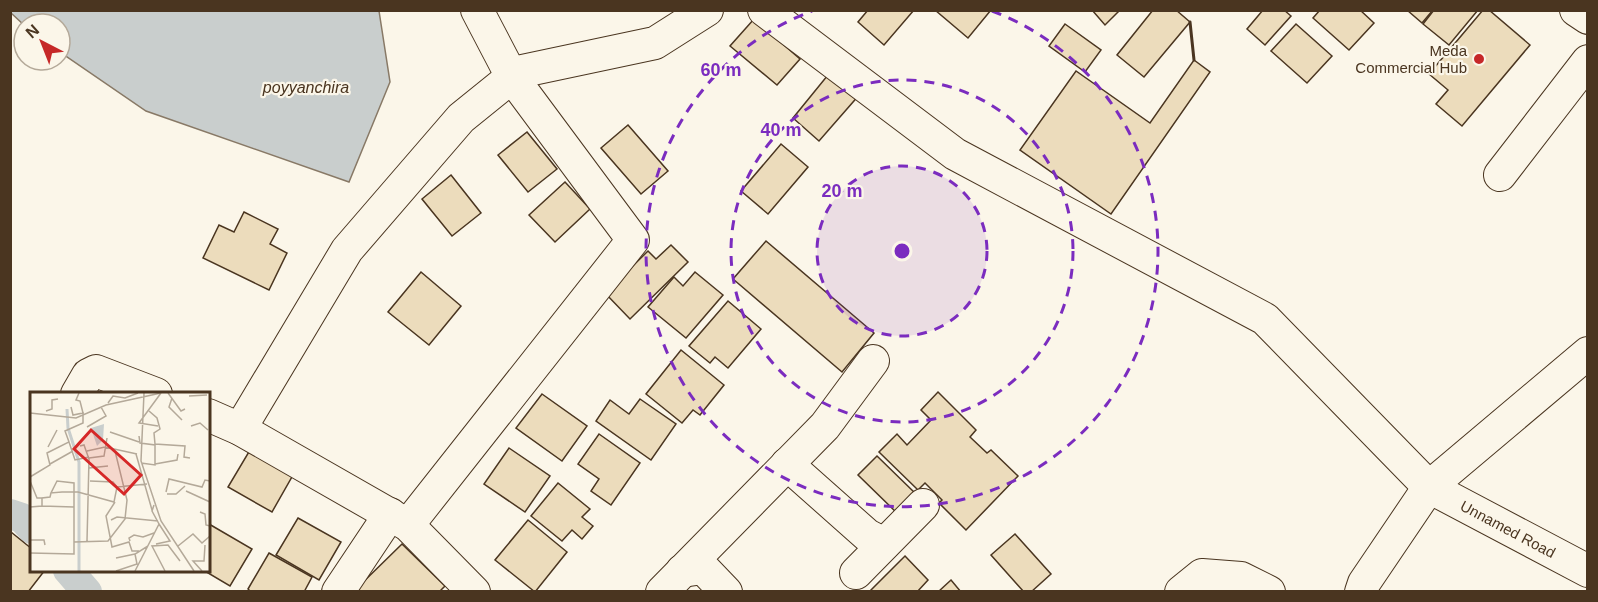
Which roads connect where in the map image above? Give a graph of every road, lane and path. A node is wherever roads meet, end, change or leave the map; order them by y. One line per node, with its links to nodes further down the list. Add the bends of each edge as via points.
1 (477, 10): 7 (street)
2 (707, 10): 7 (street, via 655,43)
3 (764, 10): 16 (street, Unnamed Road, via 955,154 1265,319)
4 (1576, 10): 5 (street)
5 (1587, 18)
6 (1587, 61): 8 (street)
7 (512, 76): 14 (street, via 461,118 347,249); 18 (street, via 633,240)
8 (1500, 175)
9 (1587, 353): 16 (street)
10 (873, 361): 15 (street, via 825,426)
11 (78, 392): 12 (street, via 88,375 96,371)
12 (153, 392)
13 (210, 416): 14 (street)
14 (240, 429): 18 (street)
15 (787, 464): 19 (street, via 867,535); 22 (street)
16 (1429, 487): 20 (street, Unnamed Road); 23 (street)
17 (923, 505): 19 (street)
18 (399, 520): 24 (street); 25 (street)
19 (884, 544): 21 (street)
20 (1587, 571)
21 (856, 573)
22 (672, 581): 26 (street, via 703,568)
23 (1357, 589)
24 (338, 591)
25 (474, 591)
26 (726, 591)
27 (1181, 591): 28 (street, via 1202,575 1241,578)
28 (1269, 591)

